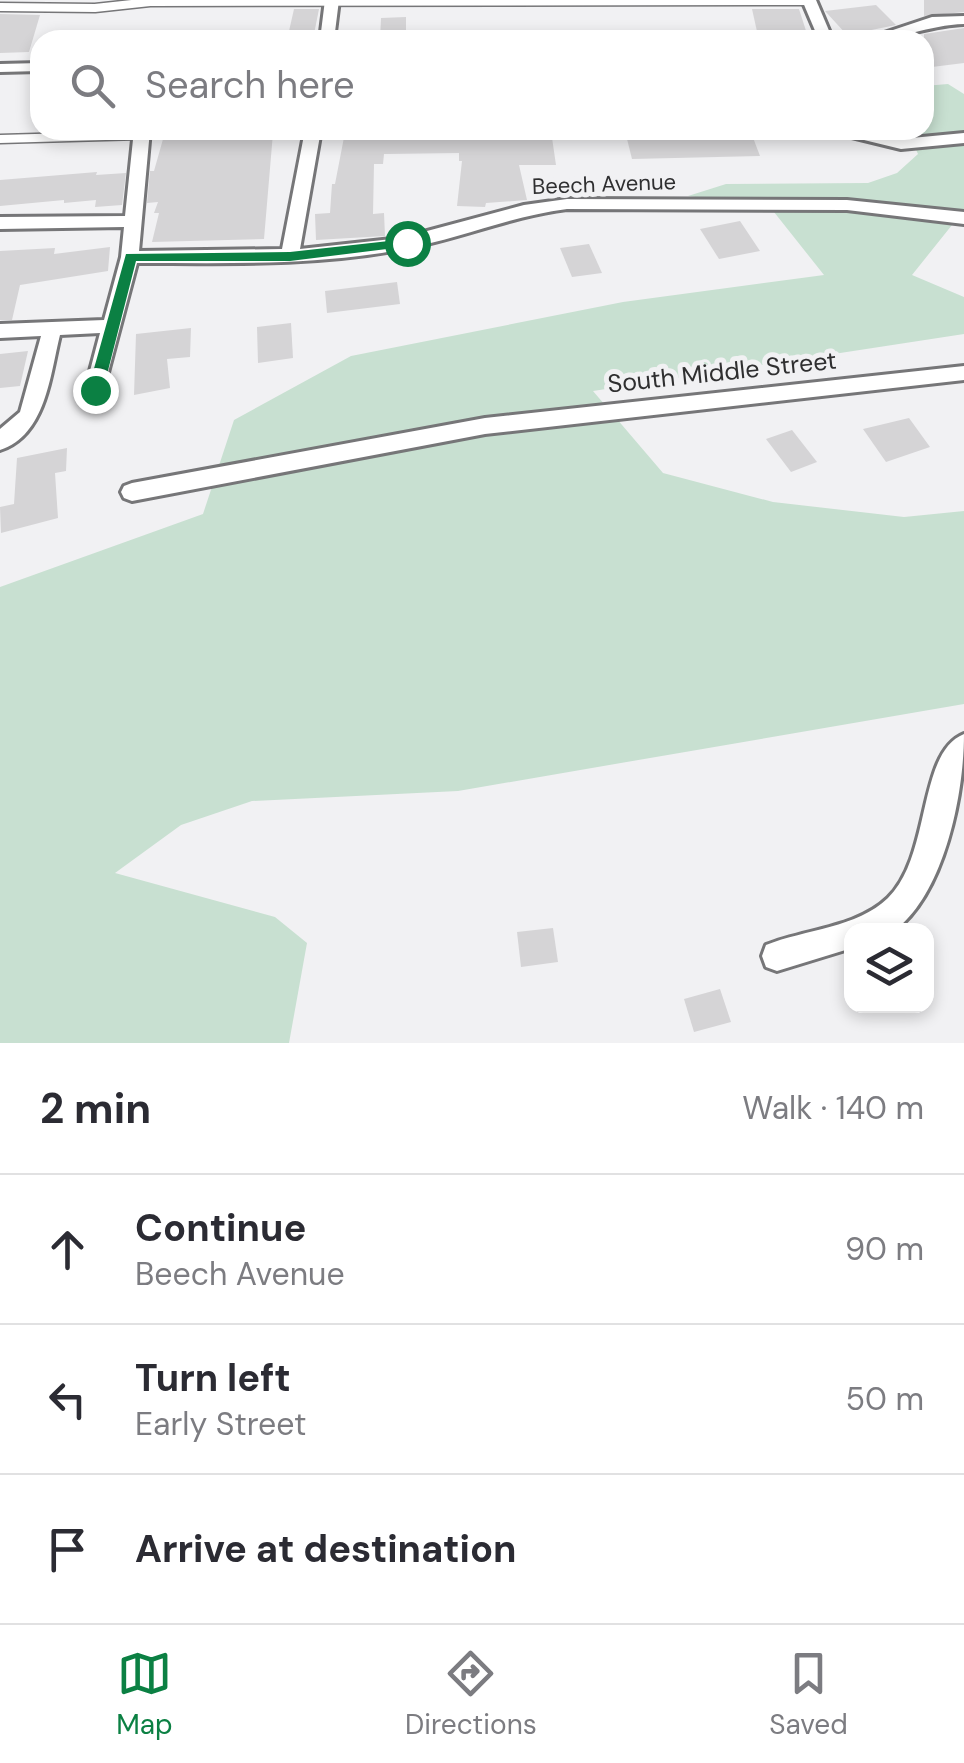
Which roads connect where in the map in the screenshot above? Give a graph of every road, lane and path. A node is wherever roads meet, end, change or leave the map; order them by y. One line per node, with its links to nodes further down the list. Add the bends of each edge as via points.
1 (809, 0): 2 (lane); 6 (street)
2 (332, 1): 3 (lane); 5 (street)
3 (0, 8)
4 (964, 20): 7 (street)
5 (328, 30)
6 (822, 30)
7 (903, 30)
8 (30, 67): 9 (street)
9 (0, 68)
10 (30, 137): 11 (lane)
11 (0, 138)
12 (964, 138): 15 (street)
13 (141, 140): 17 (street)
14 (311, 140): 19 (street)
15 (881, 140)
16 (964, 218): 19 (street, Beech Avenue, via 847,205 567,204 499,215 407,243)
17 (131, 221): 18 (street); 20 (street)
18 (0, 223)
19 (290, 256): 20 (street, Beech Avenue)
20 (130, 257): 21 (street)
21 (113, 326): 23 (street); 25 (street)
22 (0, 331): 23 (street)
23 (52, 331): 26 (street, via 29,416)
24 (964, 373): 27 (street, South Middle Street, via 485,426)
25 (95, 390)
26 (2, 441)
27 (132, 492)
28 (964, 747): 29 (street, via 946,771 918,887 904,906)
29 (874, 923)
30 (844, 936): 31 (street)
31 (778, 956)

